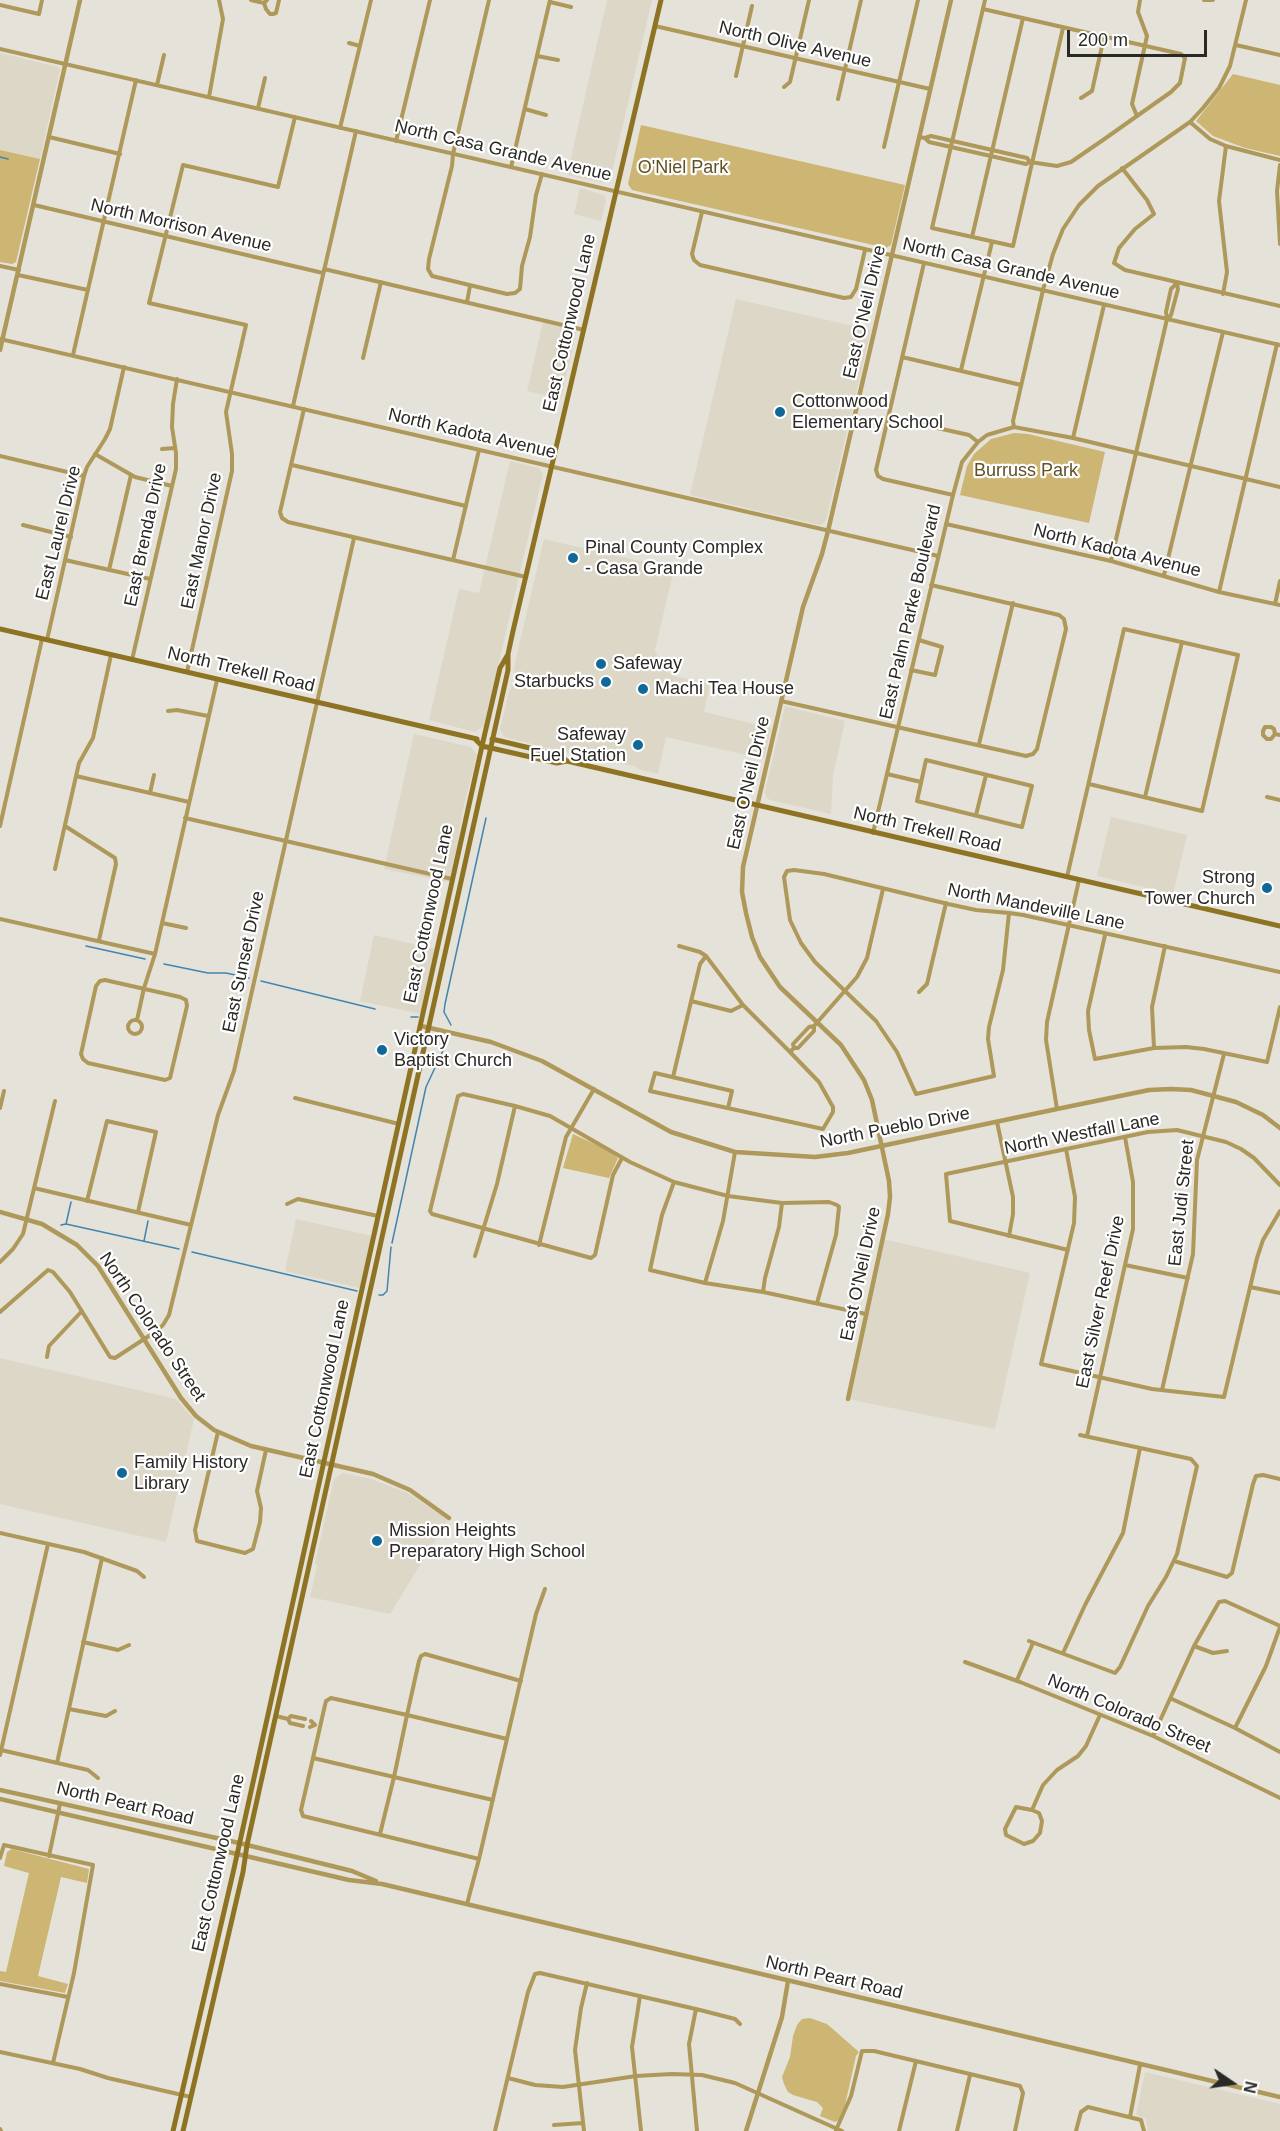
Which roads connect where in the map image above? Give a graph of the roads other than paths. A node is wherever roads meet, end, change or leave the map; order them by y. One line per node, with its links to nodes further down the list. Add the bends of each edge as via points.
1 (42, 0): 21 (street, via 39,14)
2 (80, 0): 40 (street)
3 (251, 0): 19 (street)
4 (279, 0): 19 (street, via 273,14 268,12)
5 (370, 0): 31 (street)
6 (430, 0): 64 (street)
7 (489, 0): 72 (street)
8 (661, 0): 26 (main road, East Cottonwood Lane)
9 (809, 0): 38 (street)
10 (861, 0): 41 (street)
11 (918, 0): 45 (street)
12 (951, 0): 48 (street, East O'Neil Drive)
13 (985, 0): 24 (street)
14 (1140, 0): 32 (street, via 1138,12 1146,36)
15 (1204, 0): 16 (street)
16 (1213, 0)
17 (1246, 0): 30 (street)
18 (221, 1): 49 (street, via 223,19)
19 (266, 1)
20 (550, 1): 23 (street); 37 (street)
21 (0, 5)
22 (752, 6): 33 (street)
23 (571, 7)
24 (982, 9): 25 (street); 65 (street)
25 (1023, 18): 27 (street); 70 (street)
26 (655, 26): 33 (street, North Olive Avenue); 80 (main road, East Cottonwood Lane)
27 (1063, 28): 28 (street); 75 (street)
28 (1104, 37): 32 (street); 50 (street, via 1092,91)
29 (349, 43): 31 (street)
30 (1236, 45): 35 (street); 57 (street, via 1218,88)
31 (360, 46): 58 (street)
32 (1144, 46): 55 (street, via 1132,104); 55 (street, via 1185,58 1180,83)
33 (742, 47): 38 (street, North Olive Avenue); 42 (street)
34 (0, 50): 40 (street, North Casa Grande Avenue)
35 (1280, 54)
36 (164, 55): 46 (street)
37 (537, 56): 39 (street); 53 (street)
38 (795, 59): 41 (street, North Olive Avenue); 47 (street, via 790,82)
39 (558, 60)
40 (65, 65): 44 (street, North Casa Grande Avenue); 61 (street)
41 (844, 70): 45 (street, North Olive Avenue); 51 (street)
42 (736, 76)
43 (265, 78): 52 (street)
44 (135, 80): 46 (street, North Casa Grande Avenue); 71 (street)
45 (899, 83): 48 (street, North Olive Avenue); 68 (street)
46 (157, 85): 49 (street, North Casa Grande Avenue)
47 (784, 87)
48 (930, 89): 60 (street, East O'Neil Drive)
49 (209, 97): 52 (street, North Casa Grande Avenue)
50 (1081, 98)
51 (838, 99)
52 (258, 108): 56 (street, North Casa Grande Avenue)
53 (525, 109): 54 (street); 77 (street)
54 (546, 115)
55 (1137, 116): 75 (street, via 1071,162 1057,166)
56 (295, 117): 58 (street, North Casa Grande Avenue); 84 (street, East Manor Drive, via 278,187 183,165)
57 (1190, 122): 67 (street, via 1210,139); 78 (street)
58 (340, 128): 59 (street, North Casa Grande Avenue)
59 (356, 131): 64 (street, North Casa Grande Avenue); 92 (street)
60 (919, 136): 63 (street); 89 (street, East O'Neil Drive)
61 (49, 137): 71 (street); 81 (street)
62 (938, 137): 63 (street); 65 (street); 66 (street)
63 (925, 138): 66 (street)
64 (396, 141): 72 (street, North Casa Grande Avenue)
65 (953, 141): 69 (street); 70 (street)
66 (936, 144): 69 (street)
67 (1226, 146): 74 (street); 100 (street, via 1219,201 1227,272)
68 (884, 147)
69 (951, 147): 73 (street); 85 (street, via 932,228)
70 (993, 150): 73 (street); 75 (street)
71 (120, 154): 83 (street)
72 (453, 154): 77 (street, North Casa Grande Avenue); 97 (street, via 428,269 432,276)
73 (992, 156): 75 (street); 85 (street)
74 (1280, 160)
75 (1032, 162): 86 (street, via 1013,246)
76 (1280, 165): 87 (street)
77 (511, 167): 79 (street, North Casa Grande Avenue)
78 (1122, 168): 96 (street, via 1154,214 1119,248 1114,263 1125,270); 99 (street, via 1078,205 1053,254)
79 (542, 174): 80 (street, North Casa Grande Avenue); 97 (street, via 520,288 507,294)
80 (616, 192): 82 (street, North Casa Grande Avenue); 105 (main road, East Cottonwood Lane)
81 (34, 205): 83 (street, North Morrison Avenue); 93 (street)
82 (702, 212): 88 (street, North Casa Grande Avenue); 88 (street, via 692,254 700,265 844,298 851,297 856,289)
83 (104, 222): 84 (street, North Morrison Avenue); 98 (street)
84 (165, 236): 92 (street, North Morrison Avenue); 117 (street, East Manor Drive, via 149,303 246,325)
85 (972, 237): 86 (street)
86 (992, 242): 94 (street)
87 (1280, 244)
88 (865, 250): 89 (street, North Casa Grande Avenue)
89 (892, 256): 90 (street, North Casa Grande Avenue); 142 (street, East O'Neil Drive)
90 (924, 263): 94 (street, North Casa Grande Avenue); 111 (street)
91 (0, 266): 93 (street)
92 (324, 271): 95 (street, North Morrison Avenue); 118 (street)
93 (18, 273): 98 (street); 107 (street)
94 (984, 277): 99 (street, North Casa Grande Avenue); 114 (street)
95 (381, 282): 101 (street, North Morrison Avenue); 112 (street)
96 (1177, 283): 100 (street); 104 (street)
97 (470, 286): 101 (street)
98 (88, 290): 110 (street)
99 (1043, 290): 102 (street, North Casa Grande Avenue); 116 (street)
100 (1223, 294): 103 (street)
101 (467, 302): 105 (street, North Morrison Avenue)
102 (1104, 305): 104 (street, North Casa Grande Avenue); 122 (street)
103 (1280, 306)
104 (1167, 319): 106 (street, North Casa Grande Avenue); 127 (street)
105 (584, 330): 132 (main road, East Cottonwood Lane)
106 (1223, 332): 108 (street, North Casa Grande Avenue); 131 (street)
107 (1, 339): 109 (street); 110 (street, North Kadota Avenue)
108 (1279, 345): 135 (street)
109 (0, 350)
110 (73, 355): 113 (street, North Kadota Avenue)
111 (902, 357): 114 (street); 120 (street)
112 (363, 358)
113 (124, 367): 115 (street, North Kadota Avenue); 128 (street, East Laurel Drive, via 110,429)
114 (961, 370): 116 (street)
115 (177, 380): 117 (street, North Kadota Avenue); 124 (street, East Brenda Drive, via 172,427)
116 (1021, 385): 121 (street)
117 (231, 392): 118 (street, North Kadota Avenue); 166 (street, East Manor Drive, via 226,412 232,471)
118 (293, 406): 119 (street, North Kadota Avenue)
119 (304, 409): 126 (street, North Kadota Avenue); 130 (street)
120 (888, 417): 123 (street, via 969,435); 138 (street, via 878,476)
121 (1014, 427): 122 (street); 123 (street)
122 (1073, 438): 127 (street)
123 (978, 442): 138 (street, East Palm Parke Boulevard, via 962,462)
124 (175, 448): 125 (street); 136 (street, East Brenda Drive)
125 (162, 449)
126 (479, 450): 132 (street, North Kadota Avenue); 139 (street)
127 (1136, 453): 131 (street); 148 (street)
128 (95, 454): 133 (street); 134 (street, East Laurel Drive)
129 (0, 456): 134 (street)
130 (291, 465): 139 (street); 144 (street, via 282,518)
131 (1192, 466): 135 (street); 150 (street)
132 (552, 467): 142 (street, North Kadota Avenue); 151 (main road, East Cottonwood Lane)
133 (131, 475): 136 (street); 149 (street)
134 (84, 476): 143 (street, East Laurel Drive)
135 (1246, 479): 137 (street); 155 (street)
136 (172, 486): 152 (street, East Brenda Drive)
137 (1280, 487)
138 (953, 495): 140 (street, East Palm Parke Boulevard)
139 (466, 506): 147 (street)
140 (946, 524): 145 (street, East Palm Parke Boulevard); 148 (street, North Kadota Avenue)
141 (23, 525): 143 (street)
142 (828, 531): 145 (street, North Kadota Avenue); 168 (street, East O'Neil Drive, via 803,607)
143 (71, 537): 146 (street, East Laurel Drive)
144 (354, 538): 147 (street); 169 (street, East Sunset Drive)
145 (938, 556): 154 (street, East Palm Parke Boulevard)
146 (65, 560): 149 (street); 159 (street, East Laurel Drive)
147 (453, 560): 151 (street)
148 (1111, 561): 150 (street, North Kadota Avenue)
149 (109, 570): 152 (street)
150 (1164, 575): 155 (street, North Kadota Avenue)
151 (526, 578): 162 (main road, East Cottonwood Lane)
152 (150, 579): 164 (street, East Brenda Drive)
153 (1280, 581): 157 (street)
154 (932, 585): 156 (street); 160 (street, East Palm Parke Boulevard)
155 (1219, 592): 157 (street, North Kadota Avenue)
156 (1012, 603): 176 (street); 176 (street, via 1059,615 1066,629 1033,754 1026,756)
157 (1277, 604)
158 (0, 629): 159 (main road, North Trekell Road)
159 (44, 639): 163 (main road, North Trekell Road); 194 (street, East Laurel Drive)
160 (919, 640): 165 (street, East Palm Parke Boulevard); 165 (street, via 942,646 935,675)
161 (1182, 642): 185 (street, via 1124,629); 187 (street); 187 (street, via 1238,655 1202,811)
162 (508, 654): 173 (main road, East Cottonwood Lane); 174 (main road, East Cottonwood Lane)
163 (111, 655): 164 (main road, North Trekell Road); 183 (street, via 93,738)
164 (132, 660): 166 (main road, North Trekell Road)
165 (911, 670): 172 (street, East Palm Parke Boulevard)
166 (187, 673): 167 (main road, North Trekell Road)
167 (217, 680): 169 (main road, North Trekell Road); 171 (street)
168 (781, 701): 172 (street); 191 (street, East O'Neil Drive)
169 (316, 703): 175 (main road, North Trekell Road); 197 (street, East Sunset Drive)
170 (168, 711): 171 (street)
171 (208, 716): 190 (street)
172 (897, 728): 176 (street); 180 (street, East Palm Parke Boulevard)
173 (483, 737): 174 (main road, North Trekell Road); 175 (main road); 177 (main road, East Cottonwood Lane)
174 (493, 739): 178 (main road, East Cottonwood Lane); 179 (main road, North Trekell Road, via 559,755)
175 (475, 740): 177 (main road, North Trekell Road)
176 (979, 744)
177 (482, 746): 178 (main road, North Trekell Road); 198 (main road, East Cottonwood Lane)
178 (491, 748): 179 (main road, North Trekell Road, via 557,763); 199 (main road, East Cottonwood Lane)
179 (567, 761): 191 (main road, North Trekell Road)
180 (887, 774): 184 (street); 196 (street, East Palm Parke Boulevard)
181 (154, 775): 186 (street)
182 (986, 775): 184 (street, via 926,760); 192 (street); 192 (street, via 1032,786 1022,827)
183 (76, 776): 186 (street); 195 (street)
184 (921, 782): 192 (street, via 916,801)
185 (1089, 784): 187 (street); 201 (street)
186 (150, 793): 190 (street)
187 (1145, 797)
188 (1267, 797): 189 (street)
189 (1280, 800)
190 (189, 802): 193 (street)
191 (757, 806): 196 (main road, North Trekell Road); 226 (street, East O'Neil Drive, via 743,867 742,892 752,938 780,987)
192 (976, 815)
193 (185, 818): 197 (street); 208 (street)
194 (0, 826)
195 (65, 826): 200 (street); 213 (street, via 115,858)
196 (873, 833): 201 (main road, North Trekell Road)
197 (285, 841): 202 (street); 265 (street, East Sunset Drive, via 234,1071 218,1115)
198 (460, 843): 199 (main road); 202 (main road, East Cottonwood Lane)
199 (470, 845): 228 (main road, East Cottonwood Lane)
200 (55, 869)
201 (1067, 877): 203 (main road, North Trekell Road)
202 (452, 879): 227 (main road, East Cottonwood Lane)
203 (1079, 880): 209 (street); 210 (main road, North Trekell Road)
204 (883, 889): 205 (street, North Mandeville Lane); 220 (street, via 867,958); 220 (street, North Mandeville Lane, via 794,870 787,871 784,877 790,920 801,943 815,962)
205 (946, 903): 206 (street, North Mandeville Lane); 221 (street, via 927,984)
206 (1010, 913): 209 (street, North Mandeville Lane); 220 (street, via 1003,970 989,1027 994,1076 916,1094 897,1052 876,1021)
207 (0, 919): 213 (street)
208 (162, 923): 211 (street); 216 (street)
209 (1068, 926): 212 (street, North Mandeville Lane); 241 (street, via 1046,1031)
210 (1280, 926)
211 (186, 928)
212 (1105, 935): 215 (street, North Mandeville Lane); 229 (street, via 1088,1011 1095,1059)
213 (99, 941): 216 (street)
214 (679, 946): 217 (street)
215 (1165, 946): 218 (street, North Mandeville Lane); 229 (street, via 1152,1007)
216 (155, 954): 219 (street)
217 (705, 956): 222 (street); 223 (street)
218 (1280, 972)
219 (144, 988): 219 (street, via 180,997 188,1006 172,1072 165,1080 88,1063 81,1054 100,981); 225 (street)
220 (847, 990): 226 (street)
221 (919, 992)
222 (691, 1002): 223 (street, via 731,1011); 232 (street)
223 (743, 1005): 230 (street)
224 (1280, 1007): 231 (street, via 1268,1062)
225 (137, 1020)
226 (816, 1024): 230 (street, via 793,1044); 248 (street, East O'Neil Drive, via 841,1046 864,1080)
227 (421, 1026): 228 (street, North Pueblo Drive); 243 (main road, East Cottonwood Lane)
228 (429, 1028): 233 (street, North Pueblo Drive, via 514,1049); 293 (main road, East Cottonwood Lane)
229 (1154, 1048): 231 (street, via 1204,1048)
230 (790, 1052): 240 (street, via 819,1082 833,1107 823,1129)
231 (1224, 1054): 235 (street, East Judi Street)
232 (674, 1077): 240 (street, via 732,1090); 240 (street, via 655,1073 650,1091)
233 (594, 1089): 245 (street); 250 (street, North Pueblo Drive, via 671,1132)
234 (4, 1091): 239 (street)
235 (1213, 1095): 241 (street, North Pueblo Drive, via 1191,1090 1149,1090); 244 (street, North Pueblo Drive, via 1263,1115); 246 (street, East Judi Street)
236 (295, 1098): 243 (street)
237 (55, 1101): 255 (street)
238 (515, 1106): 245 (street, via 550,1116); 266 (street); 266 (street, via 458,1096 430,1211)
239 (0, 1108)
240 (728, 1108)
241 (1057, 1108): 242 (street, North Pueblo Drive)
242 (997, 1122): 248 (street, North Pueblo Drive); 252 (street)
243 (399, 1124): 263 (main road, East Cottonwood Lane)
244 (1280, 1128)
245 (571, 1129): 251 (street); 268 (street, via 563,1145)
246 (1202, 1136): 247 (street, North Westfall Lane, via 1177,1130); 254 (street, North Westfall Lane, via 1240,1149); 273 (street, East Judi Street)
247 (1125, 1137): 249 (street, North Westfall Lane); 272 (street, East Silver Reef Drive, via 1134,1206)
248 (882, 1146): 250 (street, North Pueblo Drive, via 815,1157); 281 (street, East O'Neil Drive, via 890,1197)
249 (1066, 1149): 252 (street, North Westfall Lane); 269 (street, via 1075,1197)
250 (735, 1152): 256 (street)
251 (622, 1158): 253 (street); 268 (street, via 613,1175 595,1255 591,1258)
252 (1006, 1162): 267 (street, via 1013,1197); 267 (street, North Westfall Lane, via 946,1174 950,1221)
253 (674, 1182): 256 (street); 274 (street, via 650,1270)
254 (1280, 1185)
255 (34, 1188): 257 (street); 264 (street)
256 (728, 1196): 258 (street); 274 (street)
257 (87, 1201): 262 (street); 262 (street, via 107,1121 156,1132)
258 (782, 1203): 276 (street); 278 (street, via 830,1202 839,1207 836,1234)
259 (287, 1204): 263 (street, via 298,1199)
260 (1280, 1211): 275 (street, via 1263,1240)
261 (0, 1212): 264 (street, North Colorado Street)
262 (138, 1212): 265 (street)
263 (378, 1216): 292 (main road, East Cottonwood Lane)
264 (27, 1219): 271 (street, via 18,1242); 282 (street, North Colorado Street, via 55,1230 98,1266)
265 (191, 1225): 282 (street, East Sunset Drive, via 169,1316 160,1328)
266 (483, 1228): 268 (street); 270 (street)
267 (1009, 1236): 269 (street)
268 (539, 1245)
269 (1068, 1250): 284 (street, via 1041,1364)
270 (475, 1256)
271 (0, 1260)
272 (1125, 1265): 273 (street); 284 (street, East Silver Reef Drive)
273 (1188, 1278): 285 (street, East Judi Street)
274 (705, 1283): 276 (street)
275 (1250, 1287): 277 (street); 285 (street, via 1224,1397)
276 (763, 1292): 278 (street)
277 (1280, 1293)
278 (817, 1303): 281 (street)
279 (82, 1311): 280 (street, via 48,1270); 282 (street, East Sunset Drive, via 110,1357 115,1358); 283 (street, via 49,1346)
280 (0, 1312)
281 (866, 1314): 286 (street, East O'Neil Drive)
282 (143, 1339): 287 (street, North Colorado Street, via 181,1398 196,1416)
283 (47, 1357)
284 (1099, 1377): 285 (street); 289 (street, East Silver Reef Drive)
285 (1162, 1390)
286 (848, 1399)
287 (218, 1432): 291 (street, North Colorado Street); 291 (street, via 195,1530 198,1541 245,1553 253,1549 261,1508 257,1491)
288 (1080, 1435): 289 (street)
289 (1087, 1436): 290 (street)
290 (1140, 1448): 299 (street, via 1191,1459 1197,1466); 307 (street, via 1123,1533)
291 (266, 1450): 292 (street, North Colorado Street)
292 (324, 1463): 293 (street, North Colorado Street); 338 (main road, East Cottonwood Lane)
293 (332, 1465): 295 (street, North Colorado Street, via 373,1474 410,1490); 316 (main road, East Cottonwood Lane)
294 (1280, 1479): 299 (street, via 1256,1476 1232,1573 1227,1577)
295 (449, 1518)
296 (0, 1533): 297 (street)
297 (48, 1544): 298 (street); 325 (street)
298 (102, 1558): 300 (street); 303 (street)
299 (1174, 1561): 307 (street, via 1115,1673)
300 (144, 1577)
301 (545, 1589): 310 (street)
302 (1280, 1627): 305 (street, via 1225,1601 1218,1602); 321 (street, via 1266,1666)
303 (83, 1642): 304 (street, via 118,1650); 312 (street)
304 (129, 1645)
305 (1194, 1646): 306 (street, via 1213,1653); 311 (street)
306 (1227, 1652)
307 (1063, 1653): 309 (street, via 1031,1642)
308 (965, 1662): 309 (street, North Colorado Street)
309 (1017, 1680): 315 (street, North Colorado Street)
310 (521, 1682): 314 (street, via 425,1654 418,1661); 323 (street)
311 (1172, 1699): 321 (street); 322 (street)
312 (69, 1709): 313 (street, via 106,1716); 327 (street)
313 (115, 1711)
314 (407, 1715): 319 (street, via 331,1698 326,1701); 323 (street); 328 (street)
315 (1100, 1715): 322 (street, North Colorado Street); 335 (street, via 1082,1751 1043,1785)
316 (276, 1716): 317 (street); 339 (main road, East Cottonwood Lane)
317 (288, 1719): 317 (street, via 290,1723 302,1725 303,1719)
318 (311, 1721): 319 (street)
319 (317, 1725): 320 (street); 326 (street)
320 (310, 1727)
321 (1235, 1728): 324 (street)
322 (1153, 1736): 331 (street, North Colorado Street)
323 (507, 1739): 333 (street)
324 (1280, 1752)
325 (1, 1753): 327 (street)
326 (313, 1758): 328 (street); 337 (street, via 301,1814)
327 (57, 1763): 329 (street, via 88,1770)
328 (394, 1777): 333 (street); 337 (street)
329 (98, 1778)
330 (0, 1790): 334 (street, North Peart Road)
331 (1280, 1798)
332 (0, 1799): 336 (street, North Peart Road)
333 (493, 1800): 344 (street)
334 (60, 1804): 336 (street); 338 (street, North Peart Road)
335 (1032, 1810): 335 (street, via 1042,1821 1040,1833 1033,1841 1024,1844 1006,1835 1016,1807)
336 (58, 1813): 340 (street, North Peart Road); 341 (street)
337 (380, 1834): 344 (street)
338 (239, 1843): 339 (street, North Peart Road); 340 (main road, East Cottonwood Lane)
339 (247, 1845): 342 (main road, East Cottonwood Lane); 345 (street, North Peart Road, via 352,1871)
340 (236, 1855): 342 (street, North Peart Road); 364 (main road, East Cottonwood Lane)
341 (49, 1856): 343 (street, via 4,1845); 351 (street, via 93,1865)
342 (245, 1856): 345 (street, North Peart Road); 365 (main road, East Cottonwood Lane)
343 (0, 1858)
344 (479, 1859): 346 (street)
345 (382, 1884): 346 (street, North Peart Road)
346 (467, 1904): 347 (street, North Peart Road)
347 (788, 1981): 357 (street, North Peart Road); 363 (street, via 782,2017)
348 (587, 1983): 350 (street); 361 (street, via 535,1974); 362 (street, via 575,2050)
349 (0, 1984): 351 (street)
350 (640, 1996): 352 (street); 360 (street, via 632,2047)
351 (68, 1997): 356 (street)
352 (696, 2009): 353 (street, via 735,2019); 358 (street, via 689,2044)
353 (740, 2024)
354 (0, 2052): 356 (street)
355 (916, 2061): 359 (street); 370 (street, via 862,2051); 378 (street)
356 (53, 2063): 364 (street)
357 (1140, 2065): 366 (street, North Peart Road); 367 (street)
358 (691, 2075): 360 (street); 363 (street, via 735,2083); 376 (street)
359 (970, 2075): 379 (street); 380 (street, via 1020,2086 1023,2093)
360 (634, 2076): 362 (street); 375 (street)
361 (508, 2078): 362 (street, via 535,2085); 373 (street)
362 (579, 2085): 368 (street)
363 (757, 2093): 370 (street); 377 (street)
364 (182, 2095): 365 (street); 371 (main road, East Cottonwood Lane)
365 (191, 2097): 372 (main road, East Cottonwood Lane)
366 (1280, 2097)
367 (1130, 2117): 381 (street, via 1088,2107 1081,2112); 382 (street, via 1141,2120)
368 (583, 2123): 369 (street); 374 (street)
369 (554, 2125)
370 (838, 2130)
371 (173, 2131)
372 (183, 2131)
373 (495, 2131)
374 (584, 2131)
375 (641, 2131)
376 (698, 2131)
377 (746, 2131)
378 (899, 2131)
379 (957, 2131)
380 (1016, 2131)
381 (1076, 2131)
382 (1144, 2131)

